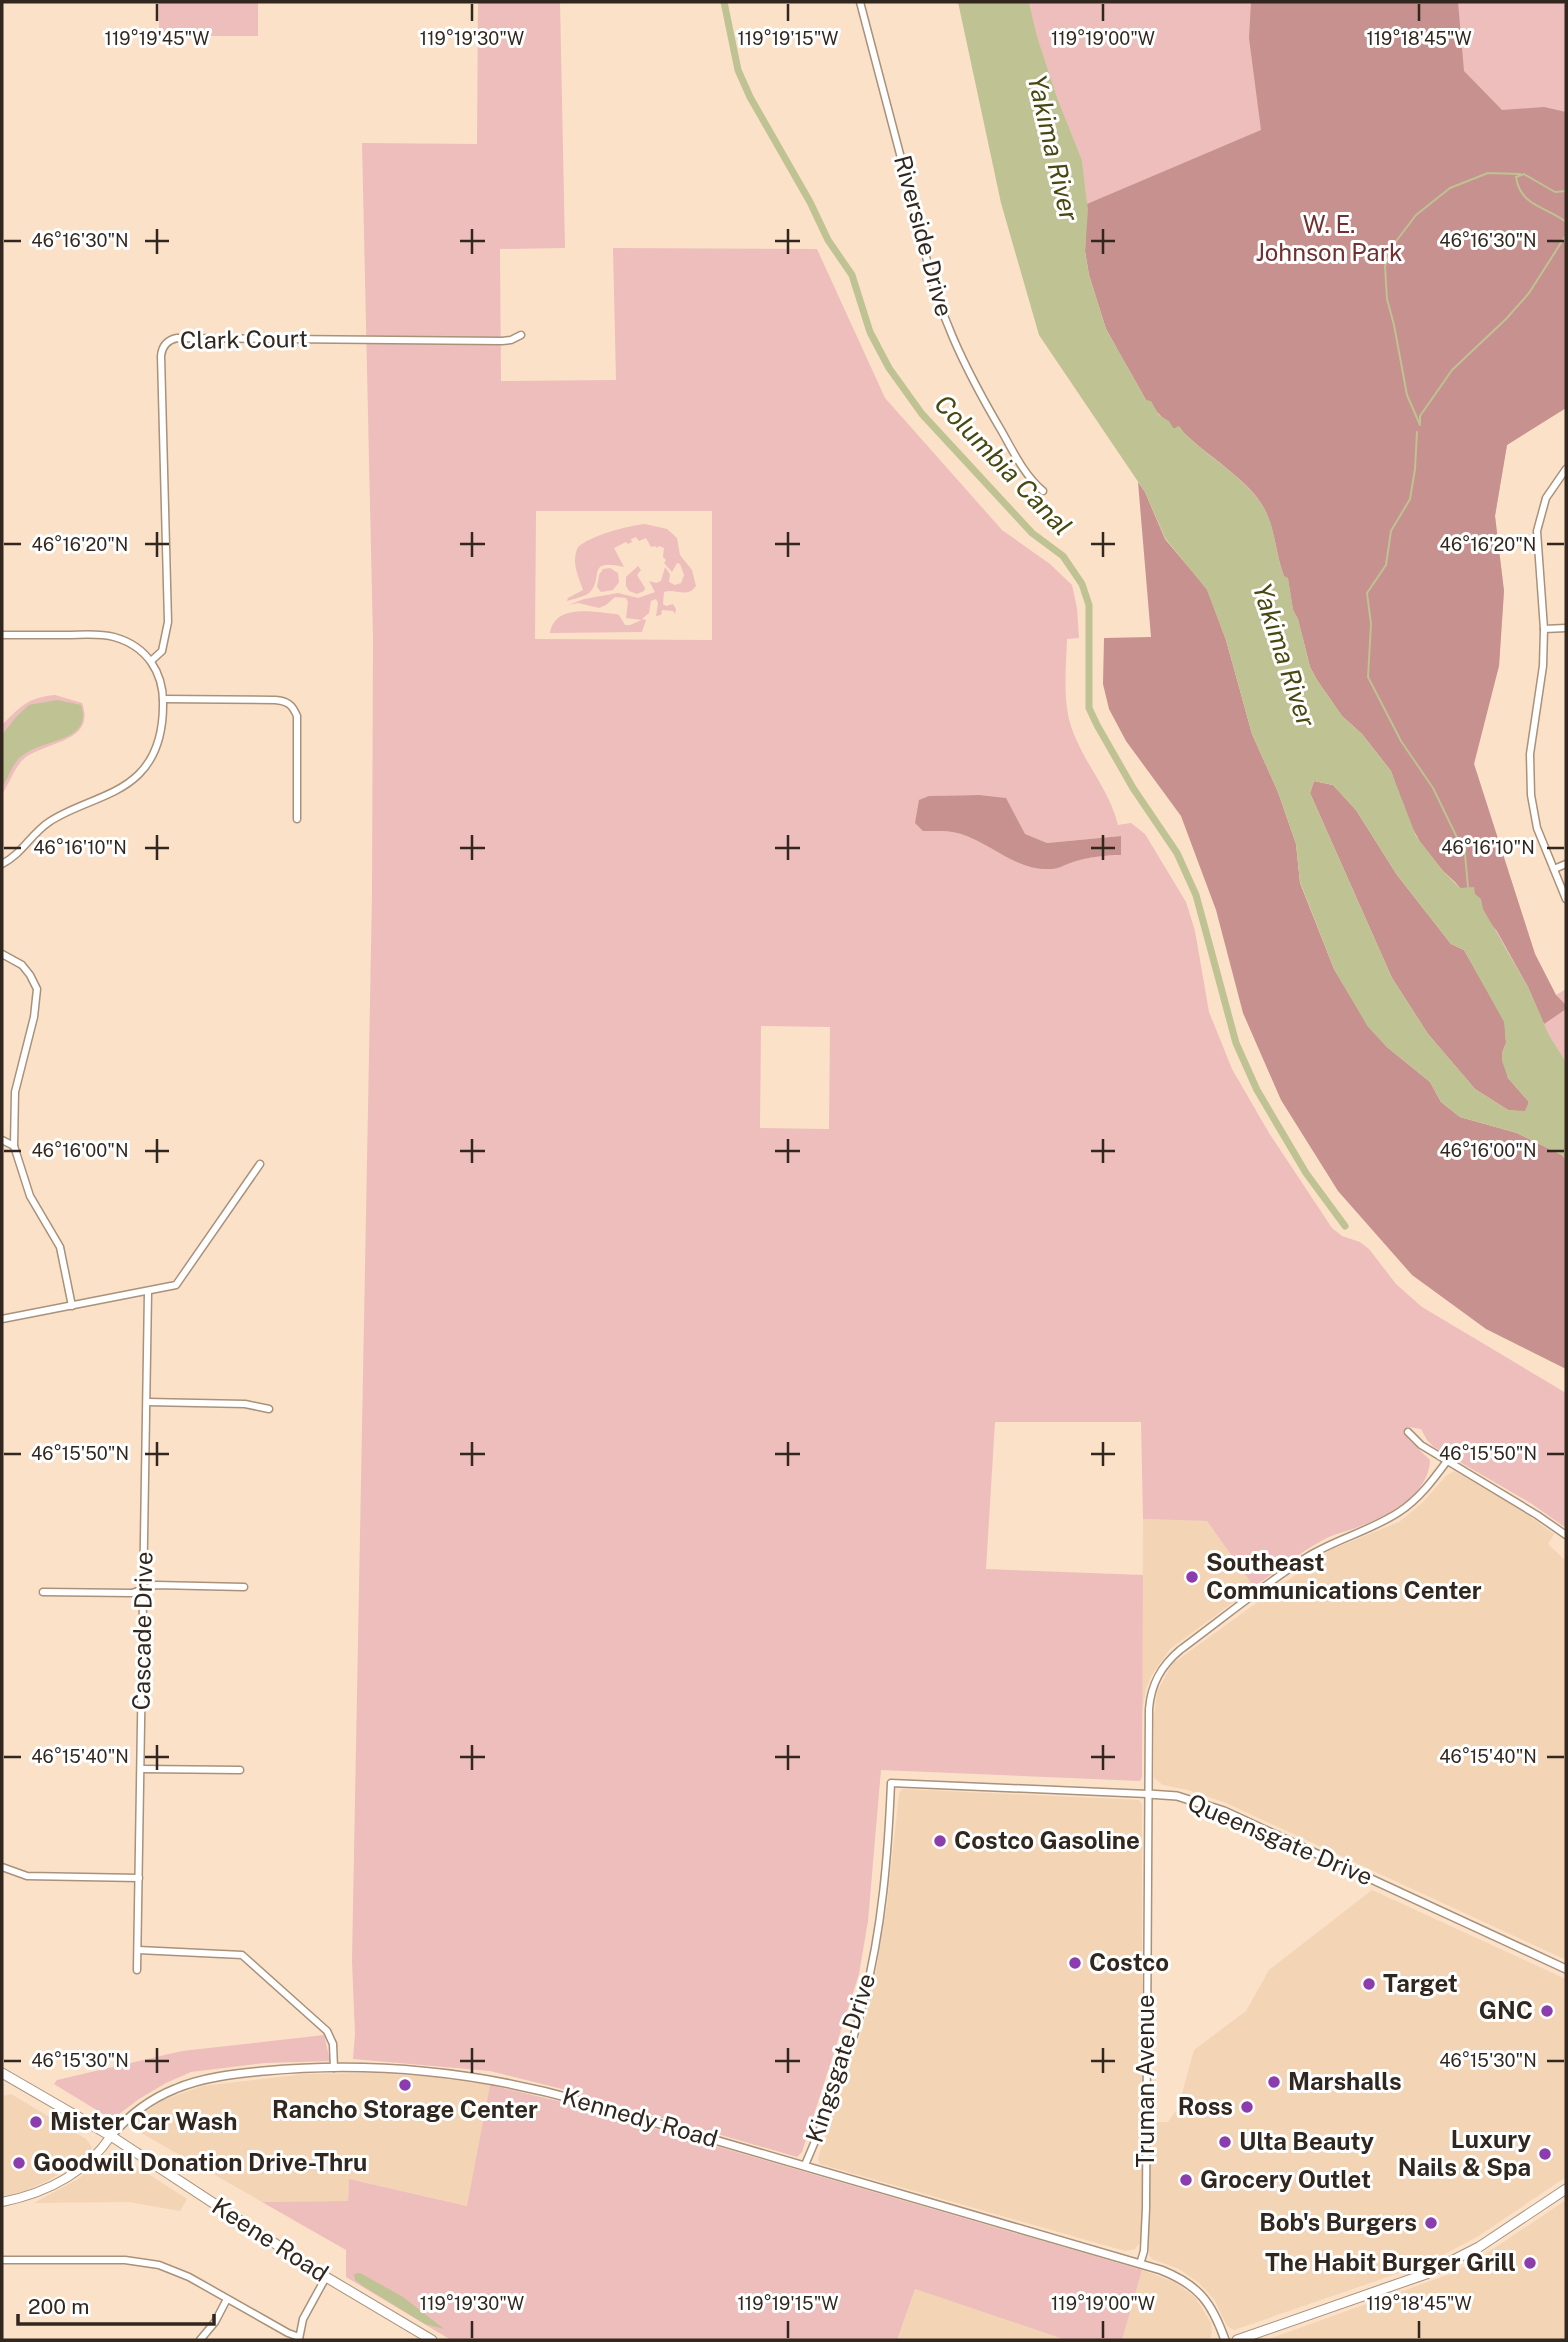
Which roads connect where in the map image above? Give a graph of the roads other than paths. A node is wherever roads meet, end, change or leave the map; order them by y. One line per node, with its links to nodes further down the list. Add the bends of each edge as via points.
1 (860, 2): 4 (street, Riverside Drive, via 943,316 970,377 1018,461)
2 (521, 335): 8 (street, Clark Court, via 512,341 177,338 167,342 161,356 168,611 162,651)
3 (1566, 469): 6 (street, via 1546,498 1537,531)
4 (1043, 491)
5 (1566, 628): 6 (street)
6 (1544, 629): 13 (street, via 1530,754 1531,795 1537,828)
7 (2, 635): 8 (street, via 114,637)
8 (151, 661): 9 (street, via 159,674)
9 (163, 699): 10 (street, via 282,701 291,705 297,716); 11 (street, via 159,741 138,776 49,822)
10 (297, 819)
11 (2, 864)
12 (1566, 864): 13 (street)
13 (1554, 869): 14 (street)
14 (1566, 899)
15 (2, 954): 17 (street, via 26,970 37,993 15,1092)
16 (2, 1140): 17 (street)
17 (15, 1146): 20 (street, via 30,1196 60,1247)
18 (260, 1164): 19 (street, via 176,1285)
19 (148, 1292): 20 (street); 22 (street, Cascade Drive)
20 (72, 1306): 21 (street)
21 (2, 1319)
22 (147, 1402): 23 (street, via 245,1404); 28 (street, Cascade Drive)
23 (269, 1409)
24 (1408, 1432): 25 (street)
25 (1447, 1461): 26 (street); 33 (street, Truman Avenue, via 1405,1508 1304,1559 1166,1662 1149,1703)
26 (1566, 1535)
27 (244, 1587): 28 (street, via 156,1585)
28 (144, 1589): 29 (street, via 132,1593); 30 (street, Cascade Drive)
29 (43, 1592)
30 (141, 1769): 31 (street); 35 (street, Cascade Drive)
31 (240, 1770)
32 (891, 1783): 33 (street, Queensgate Drive); 42 (street, Kingsgate Drive, via 884,1890 869,1979 840,2078)
33 (1148, 1794): 37 (street, Queensgate Drive, via 1177,1796 1224,1811); 46 (street, Truman Avenue, via 1146,2208)
34 (2, 1867): 35 (street, via 27,1877)
35 (139, 1878): 36 (street, Cascade Drive)
36 (138, 1950): 38 (street, Cascade Drive); 39 (street, via 242,1955 330,2035)
37 (1566, 1969)
38 (137, 1970)
39 (334, 2068): 41 (street, Kennedy Road, via 192,2082 148,2103); 42 (street, Kennedy Road, via 436,2073 523,2087)
40 (2, 2073): 41 (main road, Keene Road)
41 (111, 2136): 44 (main road, Kennedy Road, via 100,2152 67,2179 38,2193); 47 (main road, Keene Road)
42 (806, 2165): 46 (street, Kennedy Road)
43 (1566, 2189): 53 (main road, via 1479,2247 1426,2274)
44 (2, 2202)
45 (2, 2260): 48 (street, via 142,2262 174,2270)
46 (1140, 2264): 52 (street, Kennedy Road, via 1168,2272 1196,2289 1211,2307)
47 (326, 2277): 49 (street, via 303,2319); 51 (main road, Keene Road)
48 (227, 2299): 49 (street); 50 (street)
49 (299, 2338)
50 (200, 2340)
51 (432, 2340)
52 (1225, 2340)
53 (1237, 2340)

